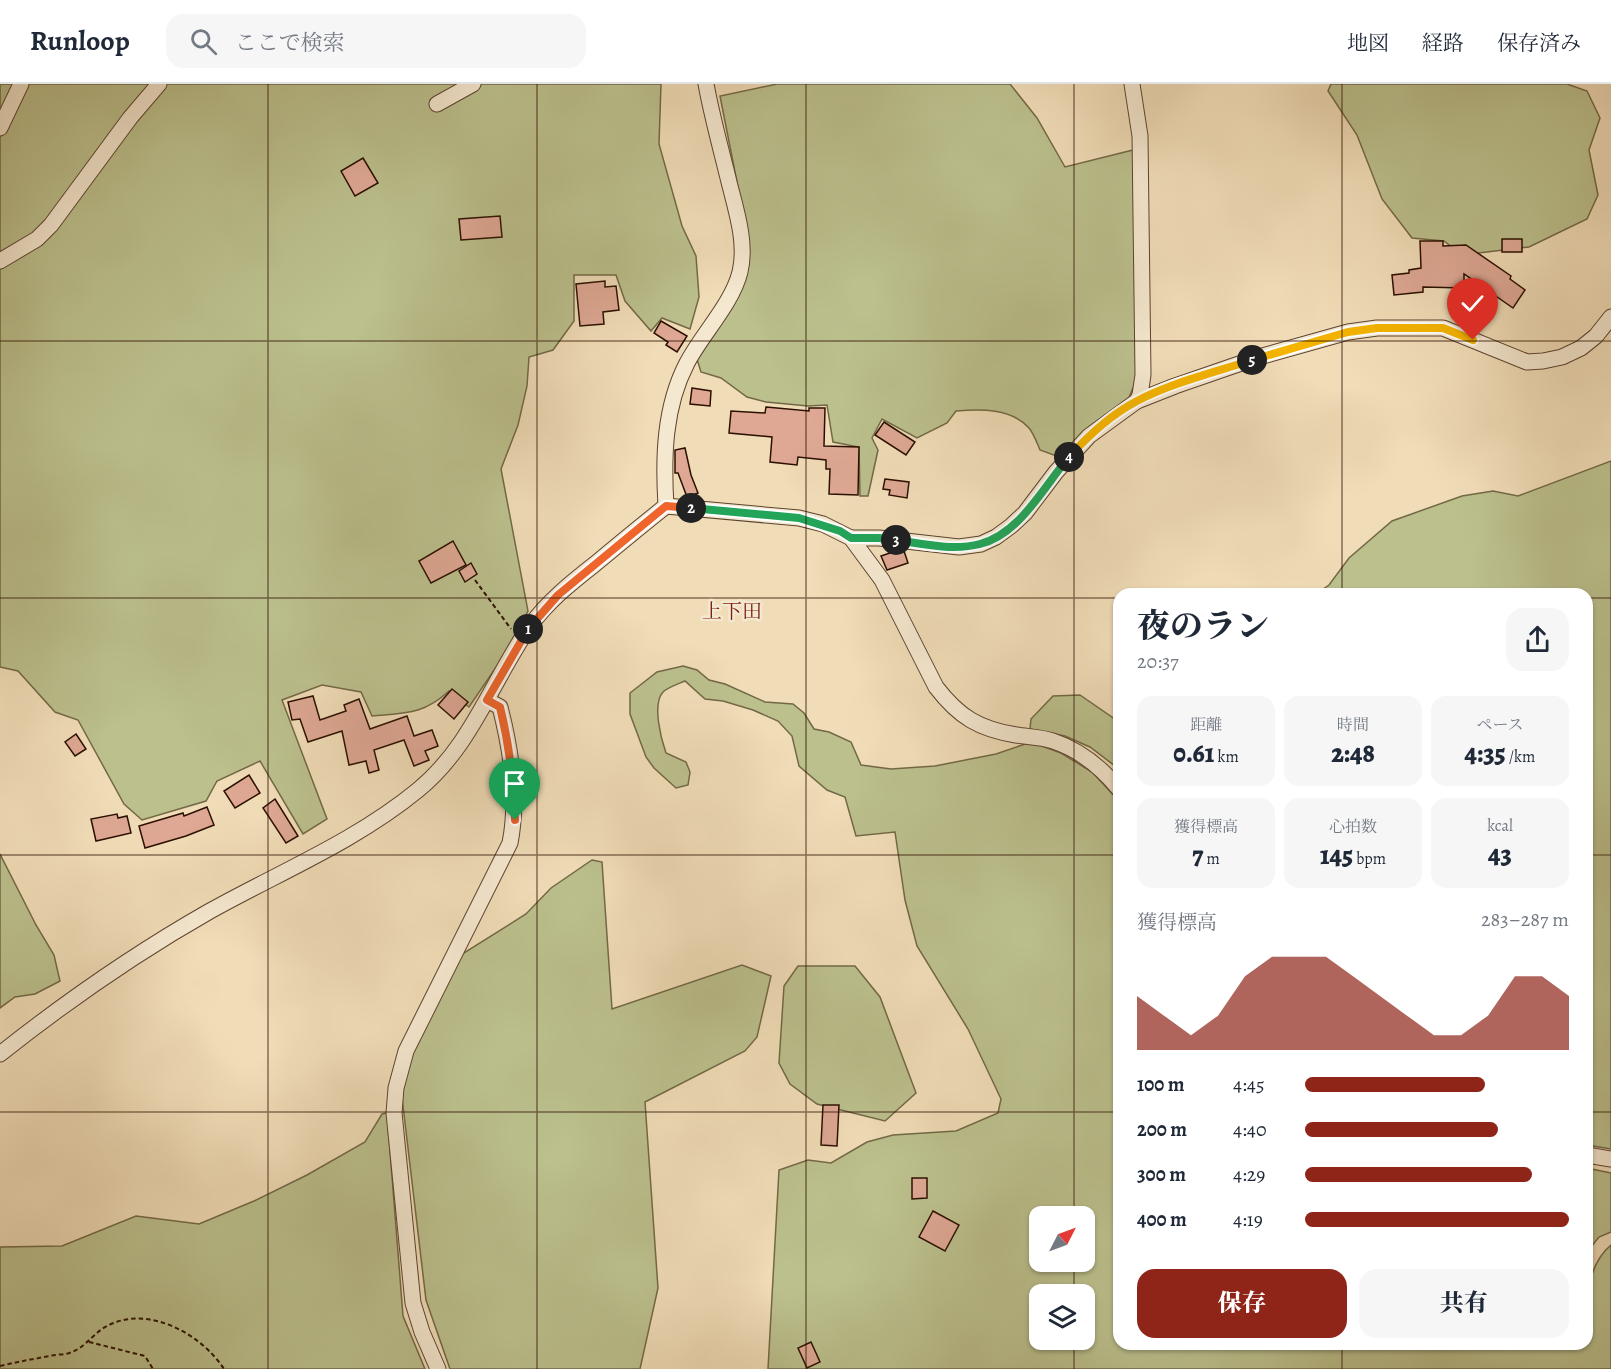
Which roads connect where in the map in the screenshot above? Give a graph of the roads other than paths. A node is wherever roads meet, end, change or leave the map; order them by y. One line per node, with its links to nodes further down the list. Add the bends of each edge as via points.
1 (21, 84): 7 (street)
2 (159, 84): 8 (street, via 51,225)
3 (474, 84): 6 (street)
4 (706, 84): 11 (street, via 736,213 742,247 740,271 734,288 686,364 676,391 663,464)
5 (1132, 84): 10 (street, via 1140,136 1143,233 1143,375)
6 (437, 104)
7 (0, 128)
8 (0, 261)
9 (1611, 317): 10 (street, via 1581,348 1543,361 1527,362 1443,328 1377,328 1348,332 1259,357)
10 (1137, 400): 12 (street, via 1089,436 1025,513 996,537 959,547)
11 (666, 506): 12 (street, via 799,518); 13 (street, via 558,595 530,625)
12 (851, 538): 14 (street, via 882,580 936,687 961,715 998,732 1051,740 1073,749)
13 (487, 700): 15 (street, via 451,758 390,813 152,945); 18 (street, via 500,707 507,735 515,812 510,843 406,1051 394,1113 413,1303)
14 (1113, 782)
15 (0, 1054)
16 (1593, 1156): 17 (street)
17 (1611, 1159)
18 (438, 1369)

